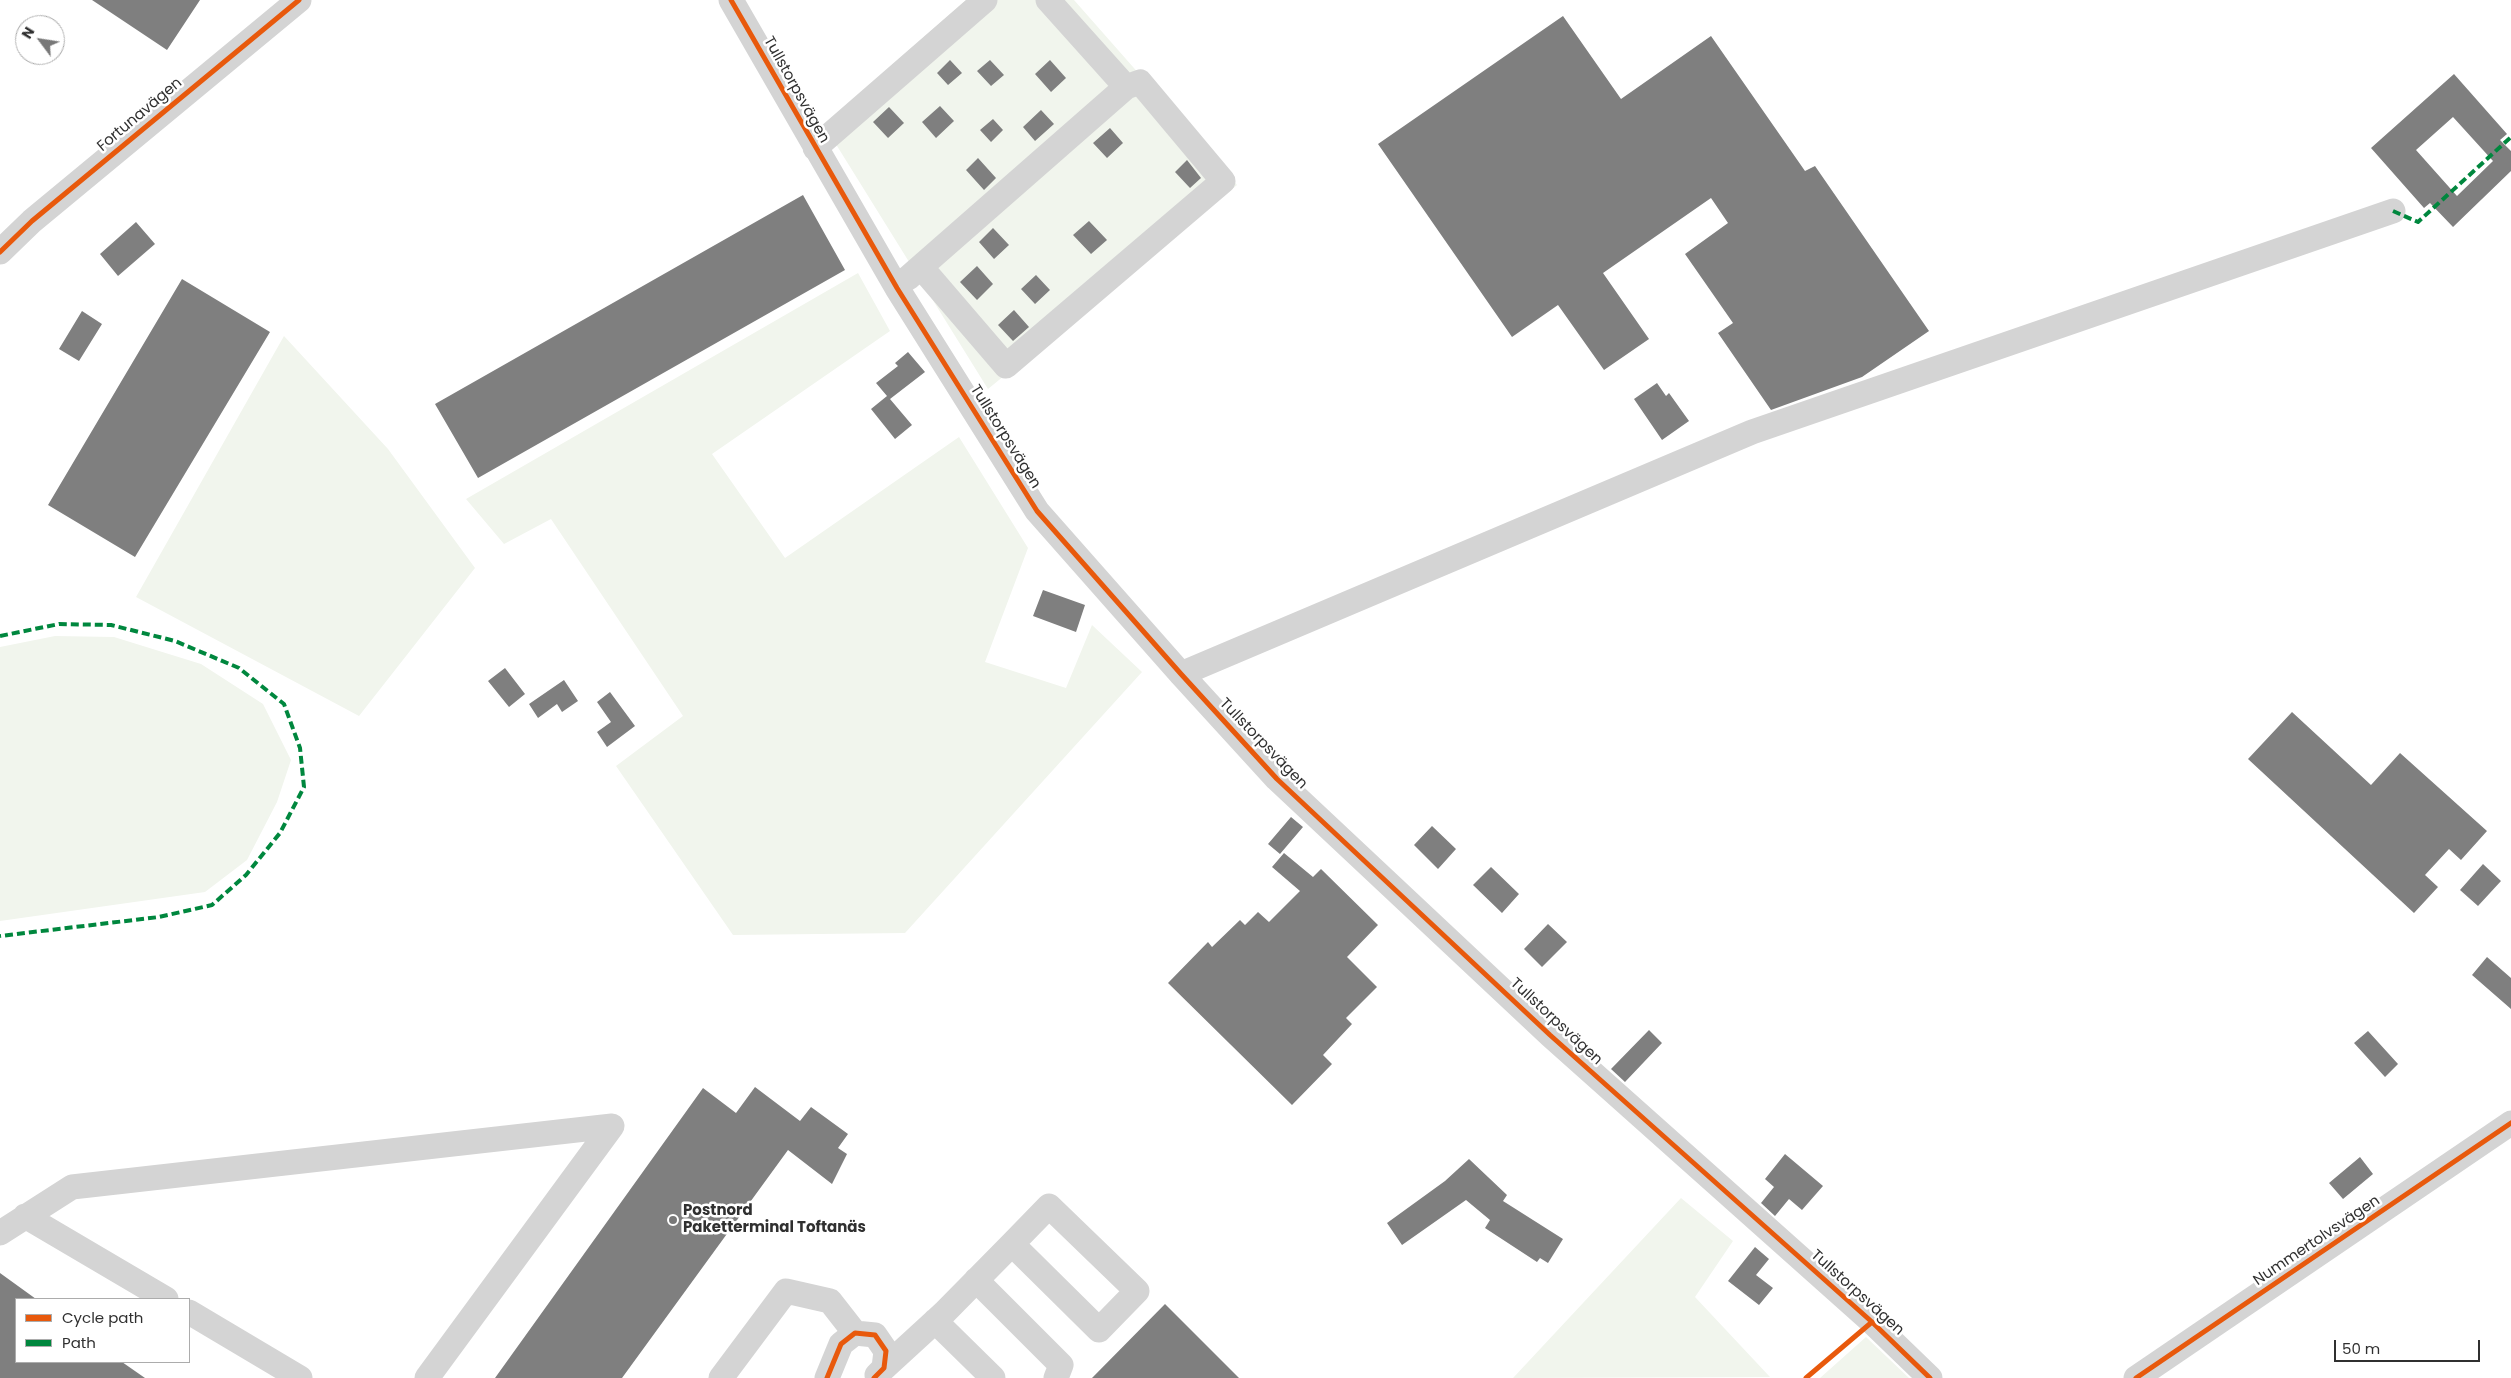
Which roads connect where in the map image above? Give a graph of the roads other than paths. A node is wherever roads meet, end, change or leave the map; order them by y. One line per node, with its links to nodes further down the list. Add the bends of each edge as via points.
1 (299, 0): 8 (street, Fortunavägen)
2 (731, 0): 6 (street, Tullstorpsvägen)
3 (984, 0): 6 (street)
4 (1048, 0): 5 (street)
5 (1126, 87): 9 (street); 9 (street, via 1140,82 1223,181 1006,366)
6 (814, 148): 10 (street, Tullstorpsvägen)
7 (2393, 211): 11 (street, via 1752,432)
8 (0, 252)
9 (920, 267): 10 (street)
10 (897, 288): 11 (street, Tullstorpsvägen, via 1037,511)
11 (1181, 674): 28 (street, Tullstorpsvägen, via 1284,786 1550,1035 1872,1322)
12 (2511, 1123): 29 (street, Nummertolvsvägen)
13 (24, 1216): 14 (street); 17 (street); 23 (street, via 72,1187 612,1126)
14 (0, 1233)
15 (1012, 1244): 15 (street, via 1049,1206 1137,1291 1099,1330); 16 (street)
16 (976, 1280): 19 (street); 27 (street, via 1061,1365)
17 (164, 1298)
18 (190, 1313): 22 (street)
19 (935, 1321): 21 (street); 26 (street)
20 (855, 1333): 21 (street, via 875,1335 886,1352); 24 (street, via 830,1301 786,1291); 25 (street, via 841,1344)
21 (879, 1373)
22 (300, 1378)
23 (426, 1378)
24 (721, 1378)
25 (827, 1378)
26 (993, 1378)
27 (1056, 1378)
28 (1930, 1378)
29 (2136, 1378)

